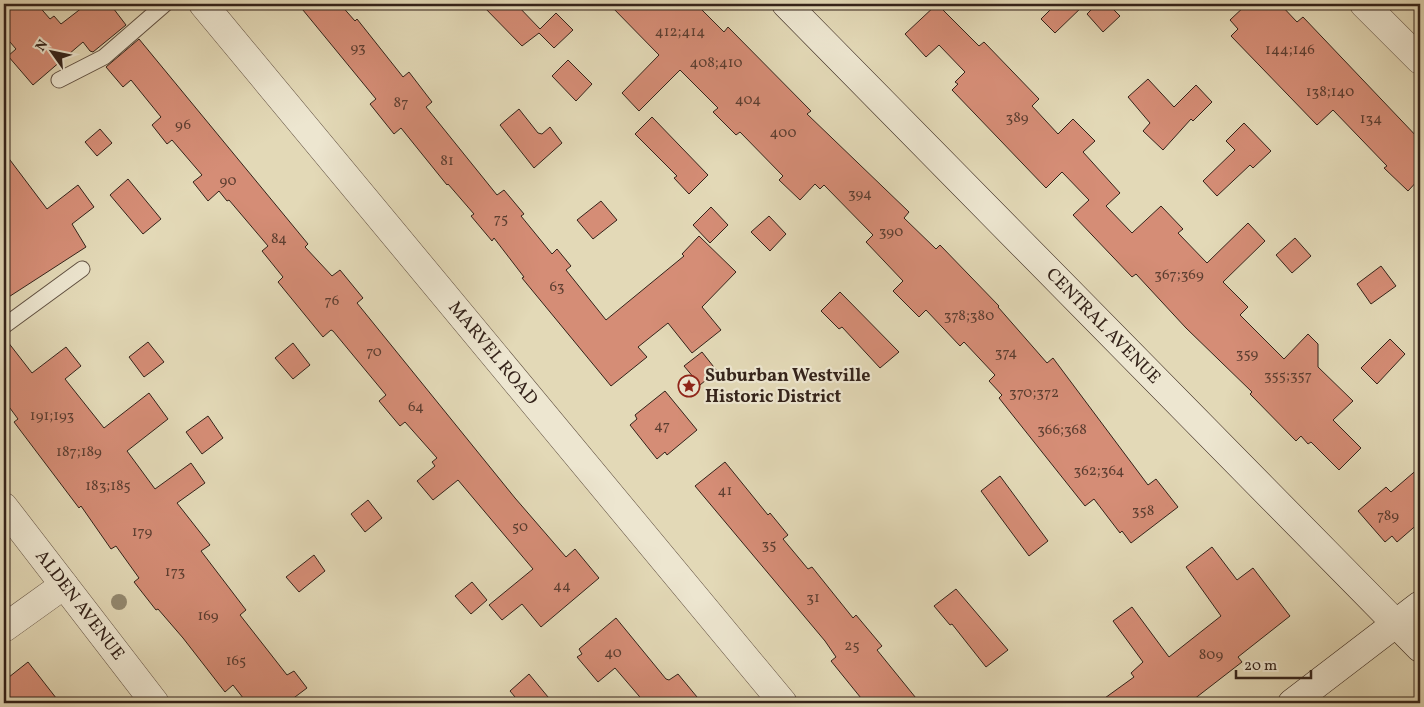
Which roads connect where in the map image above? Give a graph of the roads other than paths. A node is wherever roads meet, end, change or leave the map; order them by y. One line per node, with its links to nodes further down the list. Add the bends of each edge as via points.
1 (165, 4): 6 (lane, via 104,57)
2 (203, 4): 16 (street, MARVEL ROAD)
3 (786, 4): 12 (street, CENTRAL AVENUE)
4 (1364, 4): 5 (street)
5 (1420, 60)
6 (59, 80)
7 (82, 269): 8 (lane)
8 (4, 326)
9 (4, 507): 10 (street, ALDEN AVENUE)
10 (64, 585): 13 (street); 15 (street, ALDEN AVENUE)
11 (1420, 605): 12 (street)
12 (1395, 624): 14 (street, CENTRAL AVENUE); 17 (street)
13 (4, 628)
14 (1420, 648)
15 (155, 703)
16 (783, 703)
17 (1292, 703)

